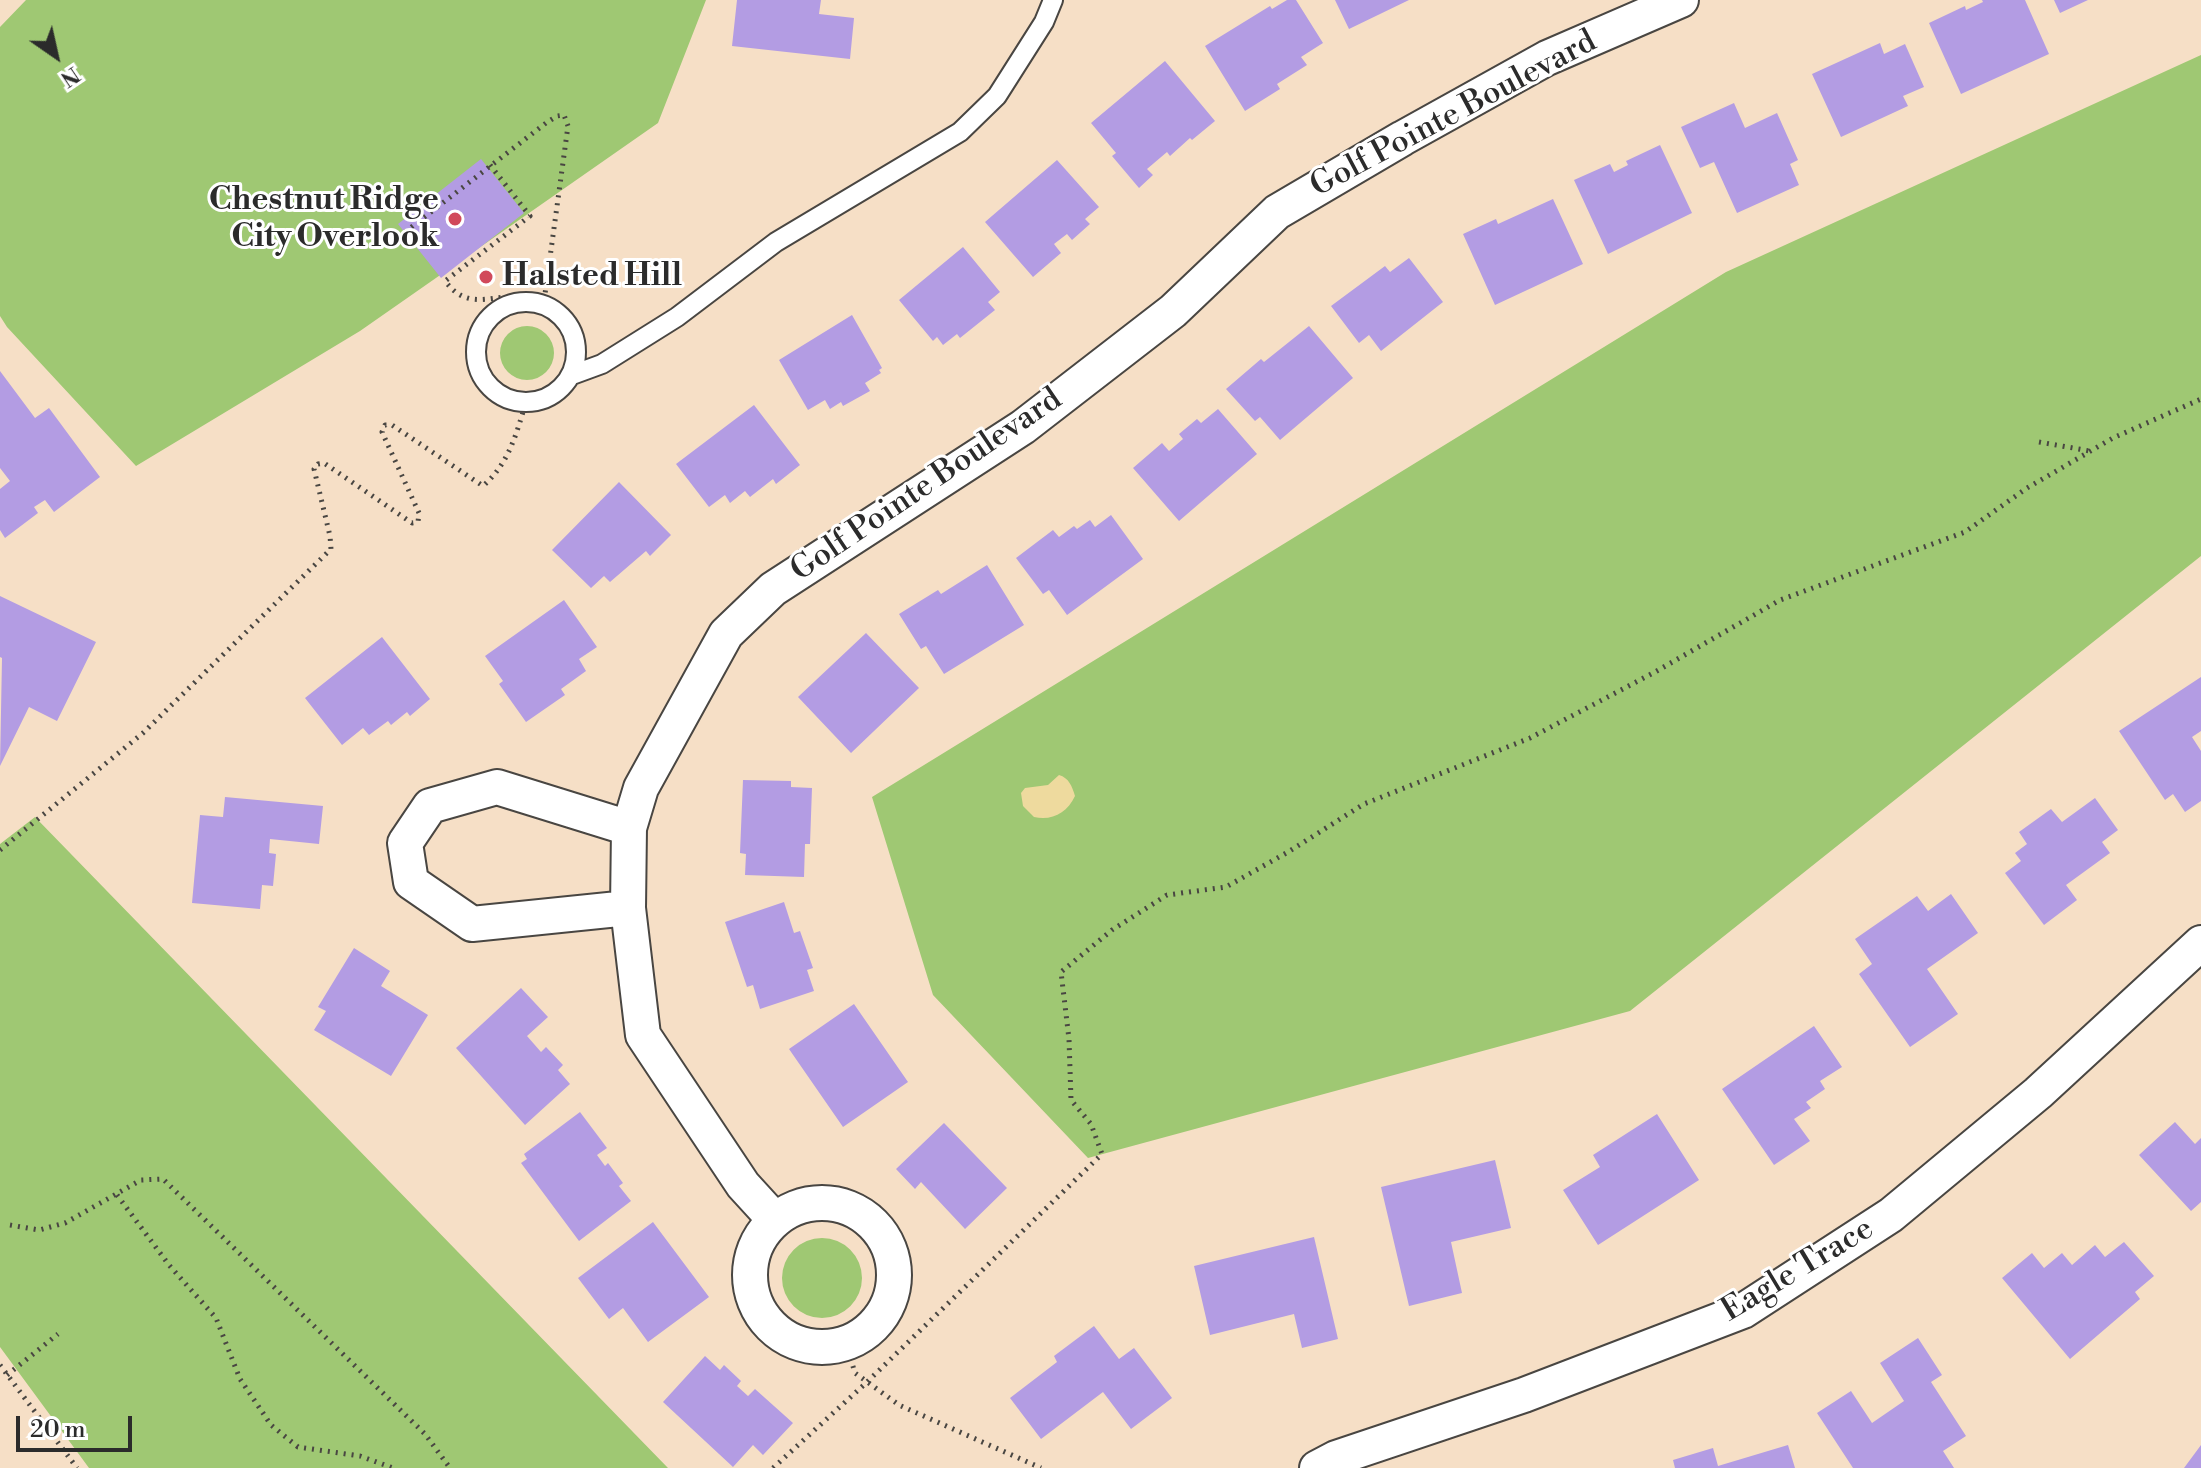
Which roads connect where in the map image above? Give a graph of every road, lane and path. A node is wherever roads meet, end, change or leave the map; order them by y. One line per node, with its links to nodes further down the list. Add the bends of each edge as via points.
1 (1053, 0): 7 (lane, via 997,96 960,132 776,242 677,317 602,364)
2 (1681, 0): 12 (street, Golf Pointe Boulevard, via 1547,58 1277,212 1173,311 1023,427 773,589 726,634 641,788)
3 (490, 165): 4 (path); 5 (path, via 557,116 568,119); 6 (path, via 530,216 445,281 461,297 503,297)
4 (405, 232)
5 (541, 305): 6 (lane); 7 (lane, via 563,318 572,332 577,361)
6 (508, 306): 9 (lane, via 486,322 478,337 478,368 497,393)
7 (572, 375): 9 (lane, via 555,393)
8 (2201, 399): 11 (path)
9 (526, 402): 13 (path, via 511,452 483,486 385,425 382,432 419,513 418,522 318,464 314,469 331,549 143,733)
10 (2039, 442): 11 (path)
11 (2091, 451): 23 (path, via 1965,532 1780,600 1530,738 1364,804 1226,887 1167,895 1112,930 1061,972 1071,1100 1091,1124 1102,1154)
12 (629, 828): 14 (street, Golf Pointe Boulevard); 14 (street, via 497,787 430,806 405,843 411,882 472,924)
13 (0, 850)
14 (628, 908): 17 (street, Golf Pointe Boulevard, via 643,1035 743,1185)
15 (2201, 943): 29 (street, Eagle Trace, via 2038,1093 1891,1215 1743,1311)
16 (117, 1195): 18 (path, via 65,1223 39,1230); 25 (path, via 216,1318 240,1379 271,1425 298,1447 360,1456); 26 (path, via 141,1180 163,1179 425,1434)
17 (775, 1220): 20 (street, via 752,1257 755,1301 782,1335 825,1347); 20 (street, via 817,1202 840,1204 879,1228 895,1271 892,1294 883,1315)
18 (10, 1225)
19 (58, 1334): 22 (path)
20 (846, 1343): 23 (path, via 855,1373)
21 (0, 1365): 22 (path)
22 (7, 1375): 24 (path)
23 (866, 1383): 27 (path); 28 (path, via 899,1405)
24 (77, 1468)
25 (393, 1468)
26 (450, 1468)
27 (773, 1468)
28 (1041, 1468)
29 (1317, 1468)

